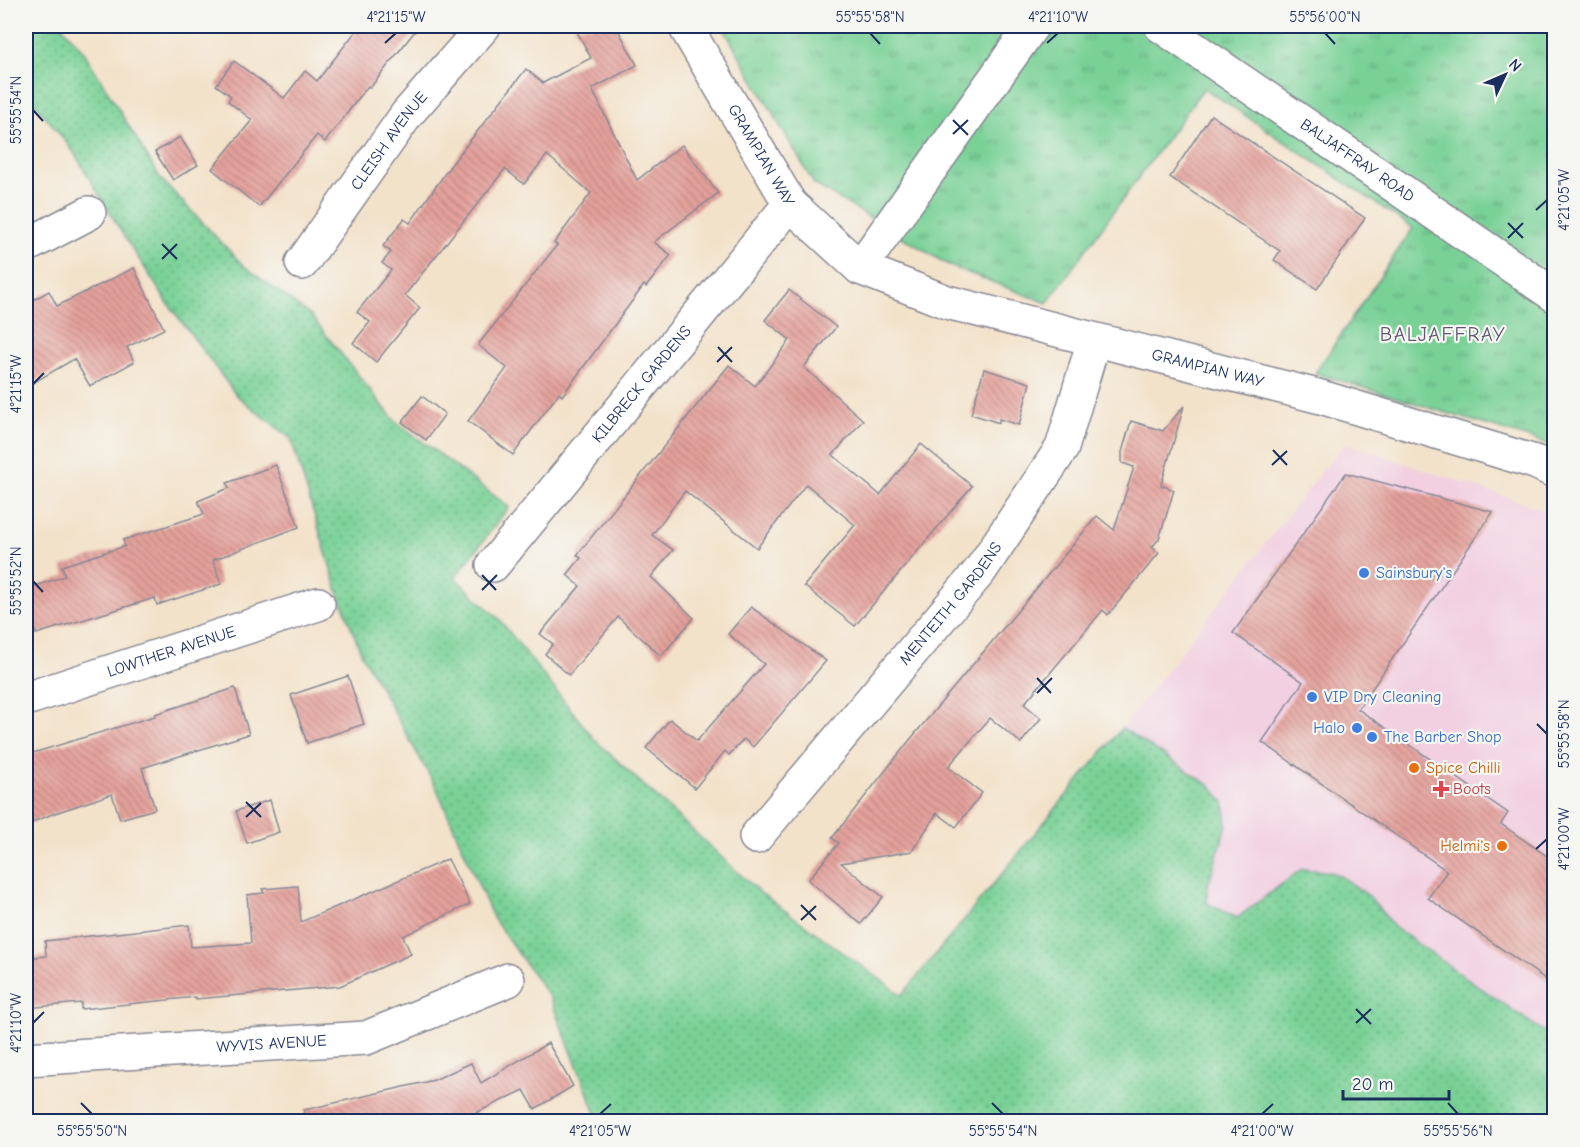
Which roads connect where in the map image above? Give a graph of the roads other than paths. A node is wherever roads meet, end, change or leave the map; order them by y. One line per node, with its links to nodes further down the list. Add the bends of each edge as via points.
1 (484, 26): 8 (street, CLEISH AVENUE, via 407,114)
2 (685, 26): 5 (street, GRAMPIAN WAY)
3 (1032, 26): 9 (street)
4 (1161, 26): 10 (street, BALJAFFRAY ROAD)
5 (790, 204): 9 (street, GRAMPIAN WAY); 13 (street, KILBRECK GARDENS)
6 (89, 213): 7 (street)
7 (26, 246)
8 (302, 263)
9 (860, 268): 11 (street, GRAMPIAN WAY, via 947,302)
10 (1554, 295)
11 (1094, 340): 12 (street, GRAMPIAN WAY, via 1321,397); 16 (street, MENTEITH GARDENS, via 1062,448 987,561)
12 (1554, 471)
13 (493, 565)
14 (318, 604): 15 (street, LOWTHER AVENUE)
15 (26, 699)
16 (756, 837)
17 (507, 980): 18 (street, WYVIS AVENUE, via 366,1038)
18 (26, 1059)

